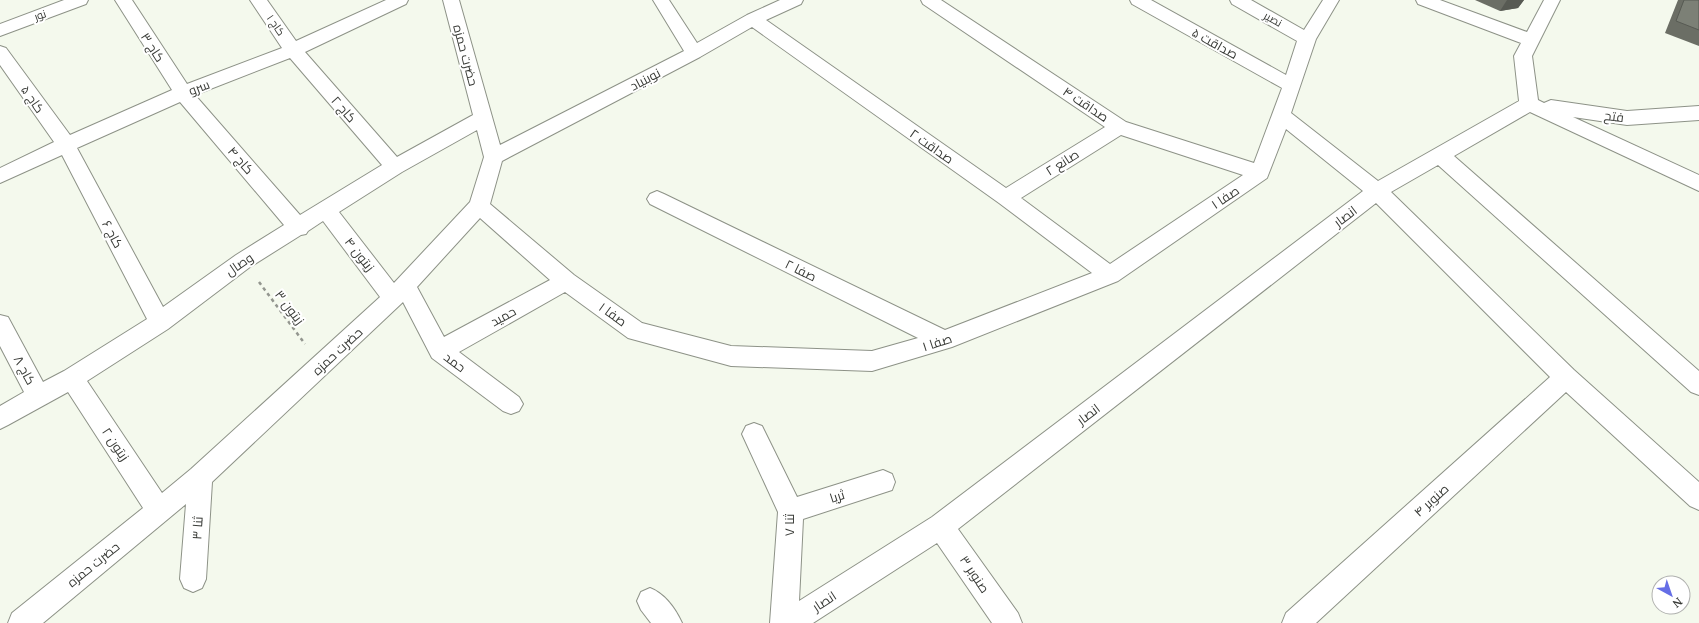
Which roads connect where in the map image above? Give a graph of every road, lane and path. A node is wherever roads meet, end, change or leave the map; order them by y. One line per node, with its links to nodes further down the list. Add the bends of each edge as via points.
1 (80, 0): 15 (street, نور)
2 (123, 0): 22 (street, کاج ۳)
3 (258, 0): 18 (street, کاج ۱)
4 (400, 0): 18 (street, سرو)
5 (451, 0): 26 (street, حضرت حمزه)
6 (661, 0): 20 (street)
7 (795, 0): 14 (street, نوبنیاد)
8 (929, 0): 27 (street, صداقت ۴)
9 (1138, 0): 21 (street, صداقت ۵)
10 (1238, 0): 16 (street, نصیر)
11 (1331, 0): 16 (street)
12 (1424, 0): 17 (street)
13 (1552, 0): 17 (street)
14 (753, 19): 20 (street, نوبنیاد); 36 (street, صداقت ۲)
15 (0, 30)
16 (1307, 39): 21 (street)
17 (1531, 40): 23 (street, via 1522,56)
18 (293, 50): 22 (street, سرو); 31 (street, کاج ۲)
19 (0, 52): 28 (street, کاج ۵)
20 (694, 53): 30 (street, نوبنیاد)
21 (1292, 86): 25 (street)
22 (183, 93): 28 (street, سرو); 40 (street, کاج ۴)
23 (1529, 104): 24 (street, فتح, via 1627,118); 29 (street, انصار); 34 (street)
24 (1699, 113)
25 (1282, 115): 32 (street); 35 (street)
26 (484, 118): 30 (street, حضرت حمزه); 31 (street, وصال)
27 (1119, 127): 32 (street, صداقت ۴); 36 (street, صانع ۲)
28 (66, 145): 33 (street, سرو); 45 (street, کاج ۶)
29 (1440, 155): 35 (street, انصار); 52 (street)
30 (494, 157): 38 (street, حضرت حمزه)
31 (395, 167): 39 (street, وصال)
32 (1260, 173): 42 (street, صفا ۱)
33 (0, 176)
34 (1699, 184)
35 (1378, 191): 50 (street); 62 (street, انصار)
36 (1006, 198): 42 (street, صداقت ۲)
37 (657, 199): 47 (street, صفا ۲)
38 (479, 206): 43 (street, صفا ۱); 44 (street, حضرت حمزه)
39 (326, 210): 40 (street, وصال); 44 (street, زیتون ۴)
40 (299, 228): 41 (street, وصال)
41 (243, 261): 45 (street, وصال); 49 (path, زیتون ۳)
42 (1110, 275): 47 (street, صفا ۱)
43 (566, 281): 47 (street, صفا ۱, via 636,331 731,356 872,361); 48 (street, حمید)
44 (399, 292): 48 (street, حمد); 49 (street, حضرت حمزه)
45 (160, 322): 51 (street, وصال)
46 (0, 324): 53 (street, کاج ۸)
47 (944, 340)
48 (440, 351): 54 (street, حمد)
49 (321, 366): 57 (street, حضرت حمزه)
50 (1566, 377): 59 (street); 70 (street, صنوبر ۴)
51 (72, 378): 53 (street, وصال); 60 (street, زیتون ۲)
52 (1699, 385)
53 (38, 396): 55 (street, وصال)
54 (511, 404)
55 (0, 418)
56 (754, 434): 61 (street, ثنا ۷)
57 (200, 478): 60 (street, حضرت حمزه); 63 (street, ثنا ۳)
58 (883, 482): 61 (street, ثریا)
59 (1699, 498)
60 (159, 510): 65 (street, حضرت حمزه)
61 (791, 511): 67 (street, ثنا ۷)
62 (941, 526): 68 (street, انصار); 69 (street, صنوبر ۳)
63 (193, 579)
64 (650, 601): 66 (street)
65 (22, 623)
66 (668, 623)
67 (784, 623)
68 (789, 623)
69 (1008, 623)
70 (1296, 623)

